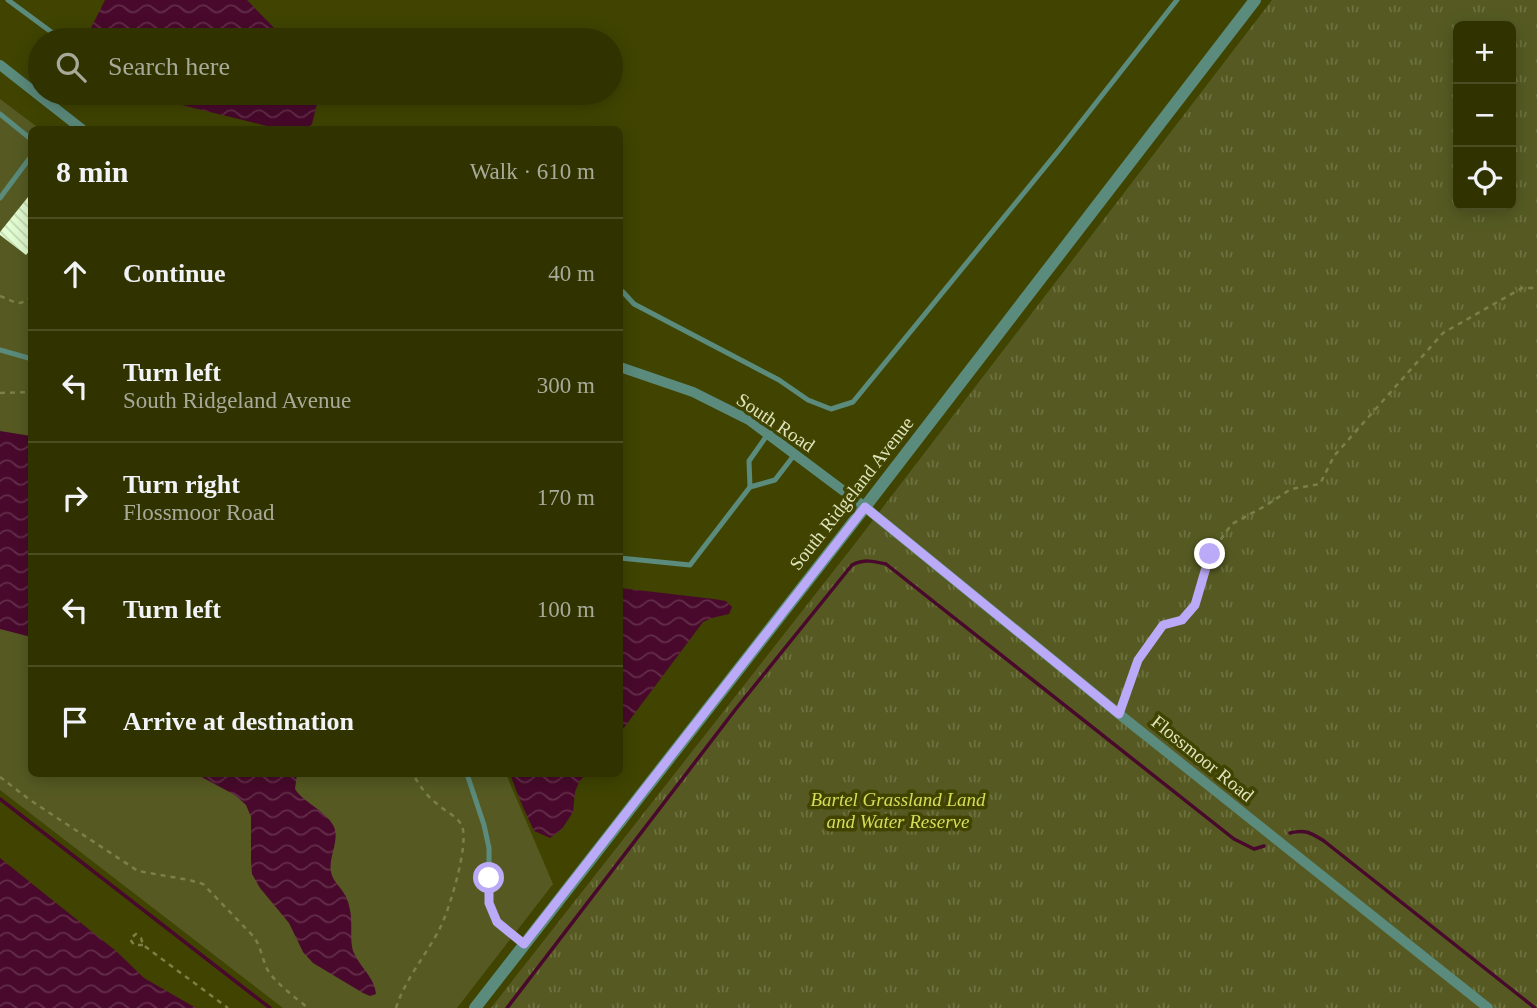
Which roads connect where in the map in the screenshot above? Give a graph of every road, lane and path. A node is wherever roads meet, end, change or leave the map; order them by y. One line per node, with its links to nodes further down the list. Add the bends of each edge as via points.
1 (8, 0): 4 (lane)
2 (1177, 0): 14 (lane, via 853,402 831,409 808,400 635,304)
3 (1255, 0): 25 (street, South Ridgeland Avenue)
4 (46, 28)
5 (0, 65): 6 (street)
6 (28, 87)
7 (51, 105): 9 (street)
8 (0, 114): 10 (lane)
9 (78, 126)
10 (28, 137)
11 (28, 160): 12 (lane)
12 (0, 198)
13 (1537, 288): 27 (path, via 1522,288 1443,333 1334,456 1320,484 1291,489 1232,524 1210,554 1195,605 1182,620 1163,625 1138,660)
14 (623, 292)
15 (0, 296): 16 (path, via 21,303)
16 (28, 299)
17 (0, 350): 18 (lane)
18 (28, 358)
19 (623, 369): 22 (street, South Road, via 692,392)
20 (28, 392): 21 (path)
21 (0, 393)
22 (768, 434): 23 (street, South Road); 24 (lane, via 749,461)
23 (795, 454): 24 (lane, via 775,480); 25 (street, South Road)
24 (750, 487): 26 (lane, via 690,565)
25 (865, 507): 27 (street, Flossmoor Road); 31 (street, South Ridgeland Avenue)
26 (623, 558)
27 (1119, 714): 37 (street, Flossmoor Road)
28 (0, 777): 34 (path, via 138,872 203,884 254,937 271,975)
29 (415, 777): 35 (path, via 428,796 461,825 463,843 442,925)
30 (468, 777): 31 (lane, via 489,848 489,903 497,922)
31 (524, 944): 36 (street, South Ridgeland Avenue)
32 (143, 945): 33 (path)
33 (228, 1008)
34 (309, 1008)
35 (397, 1008)
36 (475, 1008)
37 (1488, 1008)

